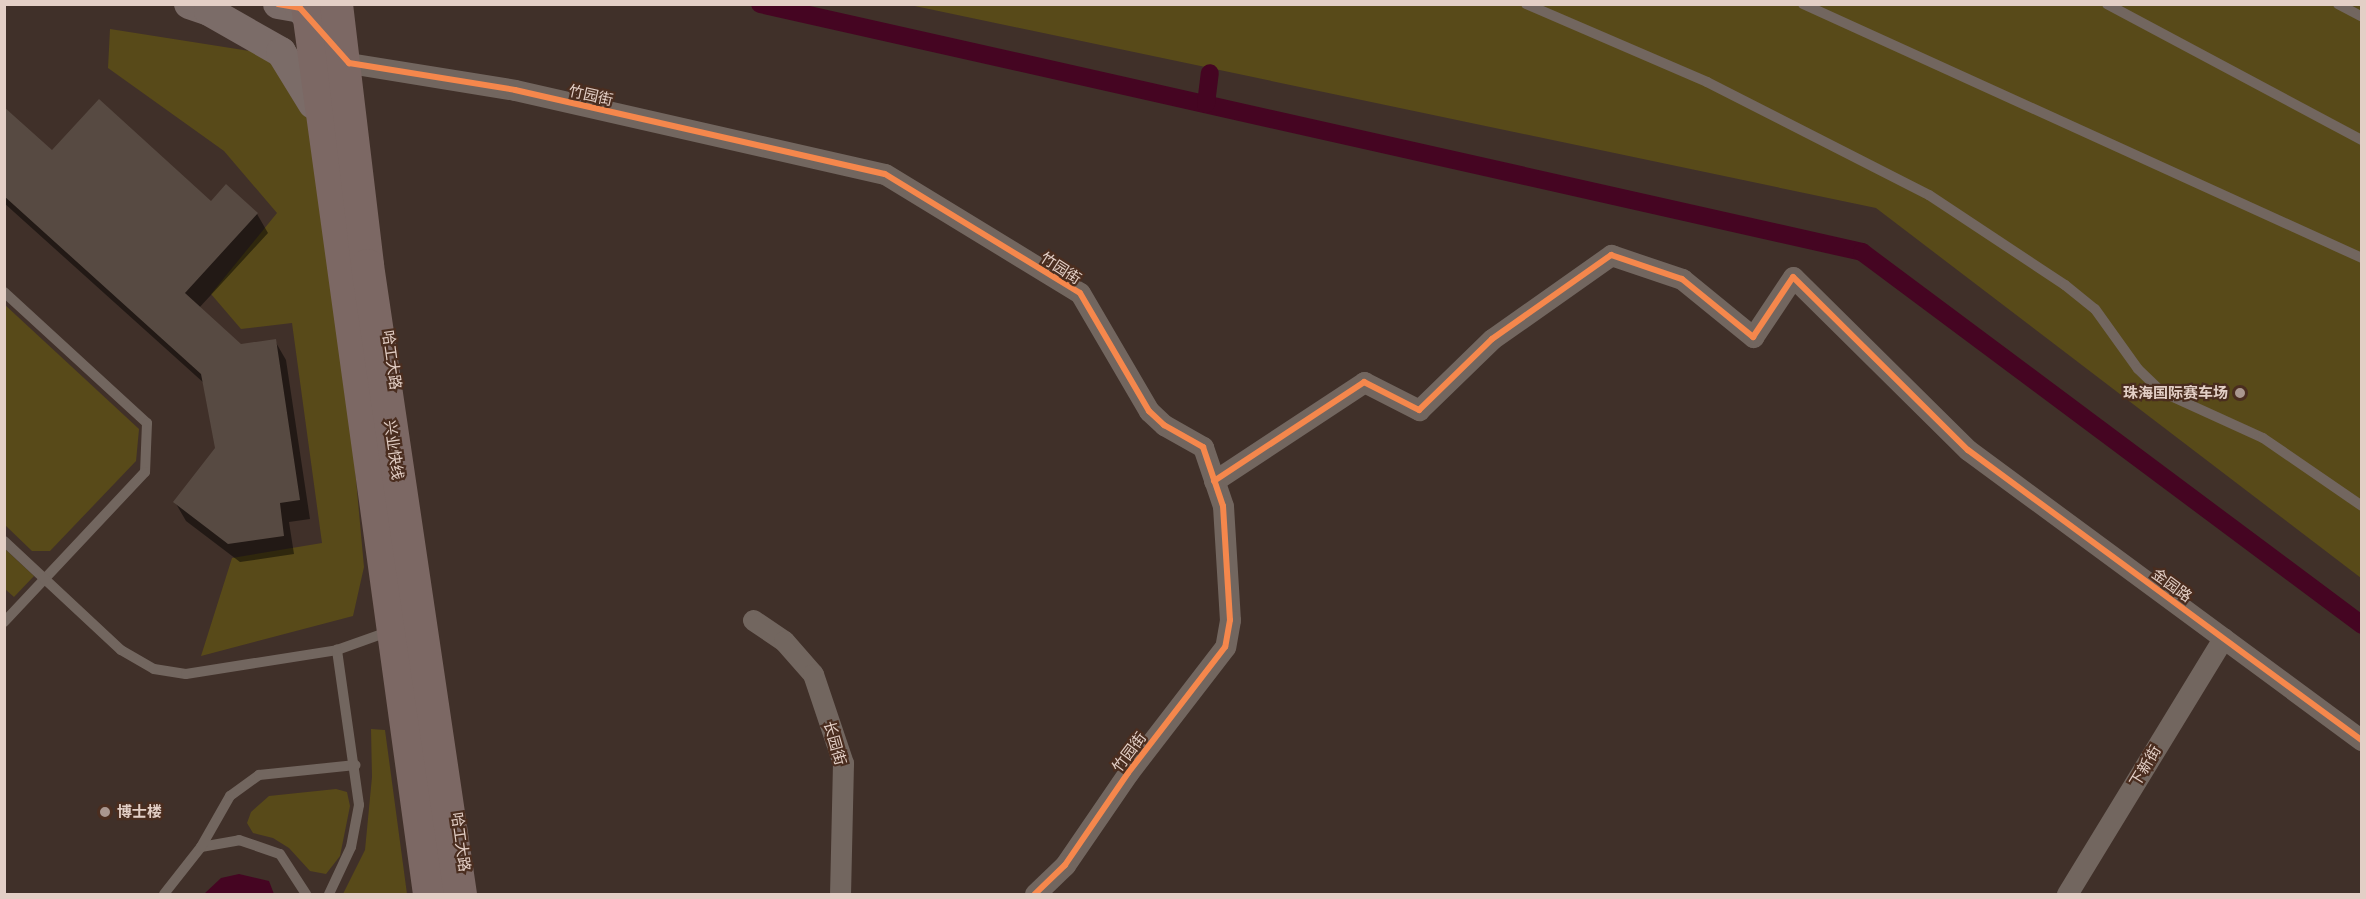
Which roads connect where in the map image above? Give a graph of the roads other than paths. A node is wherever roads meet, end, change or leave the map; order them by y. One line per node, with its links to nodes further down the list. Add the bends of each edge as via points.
1 (189, 4): 11 (street, via 209,11 281,52)
2 (336, 4): 32 (highway, 兴业快线, via 367,265)
3 (342, 4): 10 (street, 哈工大路)
4 (1526, 4): 16 (lane, via 1707,82 1929,195 2095,309 2138,369 2162,392 2263,438)
5 (1803, 4): 13 (lane)
6 (2107, 4): 12 (lane)
7 (2338, 4): 9 (lane)
8 (296, 5): 10 (street); 11 (street); 31 (highway, 兴业快线)
9 (2361, 17)
10 (349, 63): 15 (street, 竹园街, via 515,90 885,174 1080,293 1149,411 1164,425 1203,447); 33 (street, 哈工大路)
11 (313, 104): 21 (street)
12 (2361, 140)
13 (2361, 258)
14 (4, 292): 18 (lane, via 147,423 145,472)
15 (1214, 481): 22 (street, 金园路, via 1364,382 1419,410 1492,339 1611,255 1682,279 1753,337 1793,277 1968,450); 35 (street, 竹园街, via 1223,506 1230,620 1225,647 1128,773 1065,866)
16 (2361, 506)
17 (4, 541): 18 (lane)
18 (44, 578): 20 (lane); 23 (lane, via 121,650 154,669 186,674)
19 (753, 620): 34 (street, 长园街, via 784,641 813,674 843,763)
20 (4, 622)
21 (382, 634): 23 (lane); 30 (street)
22 (2223, 638): 24 (street, 金园路); 36 (street, 下新街)
23 (337, 650): 25 (lane)
24 (2361, 740)
25 (355, 765): 26 (lane, via 259,776 230,796); 29 (lane, via 359,805 351,847)
26 (201, 847): 27 (lane); 28 (lane, via 239,840 280,854)
27 (164, 894)
28 (306, 894)
29 (329, 894)
30 (420, 894)
31 (429, 894)
32 (460, 894)
33 (468, 894)
34 (840, 894)
35 (1035, 894)
36 (2067, 894)

